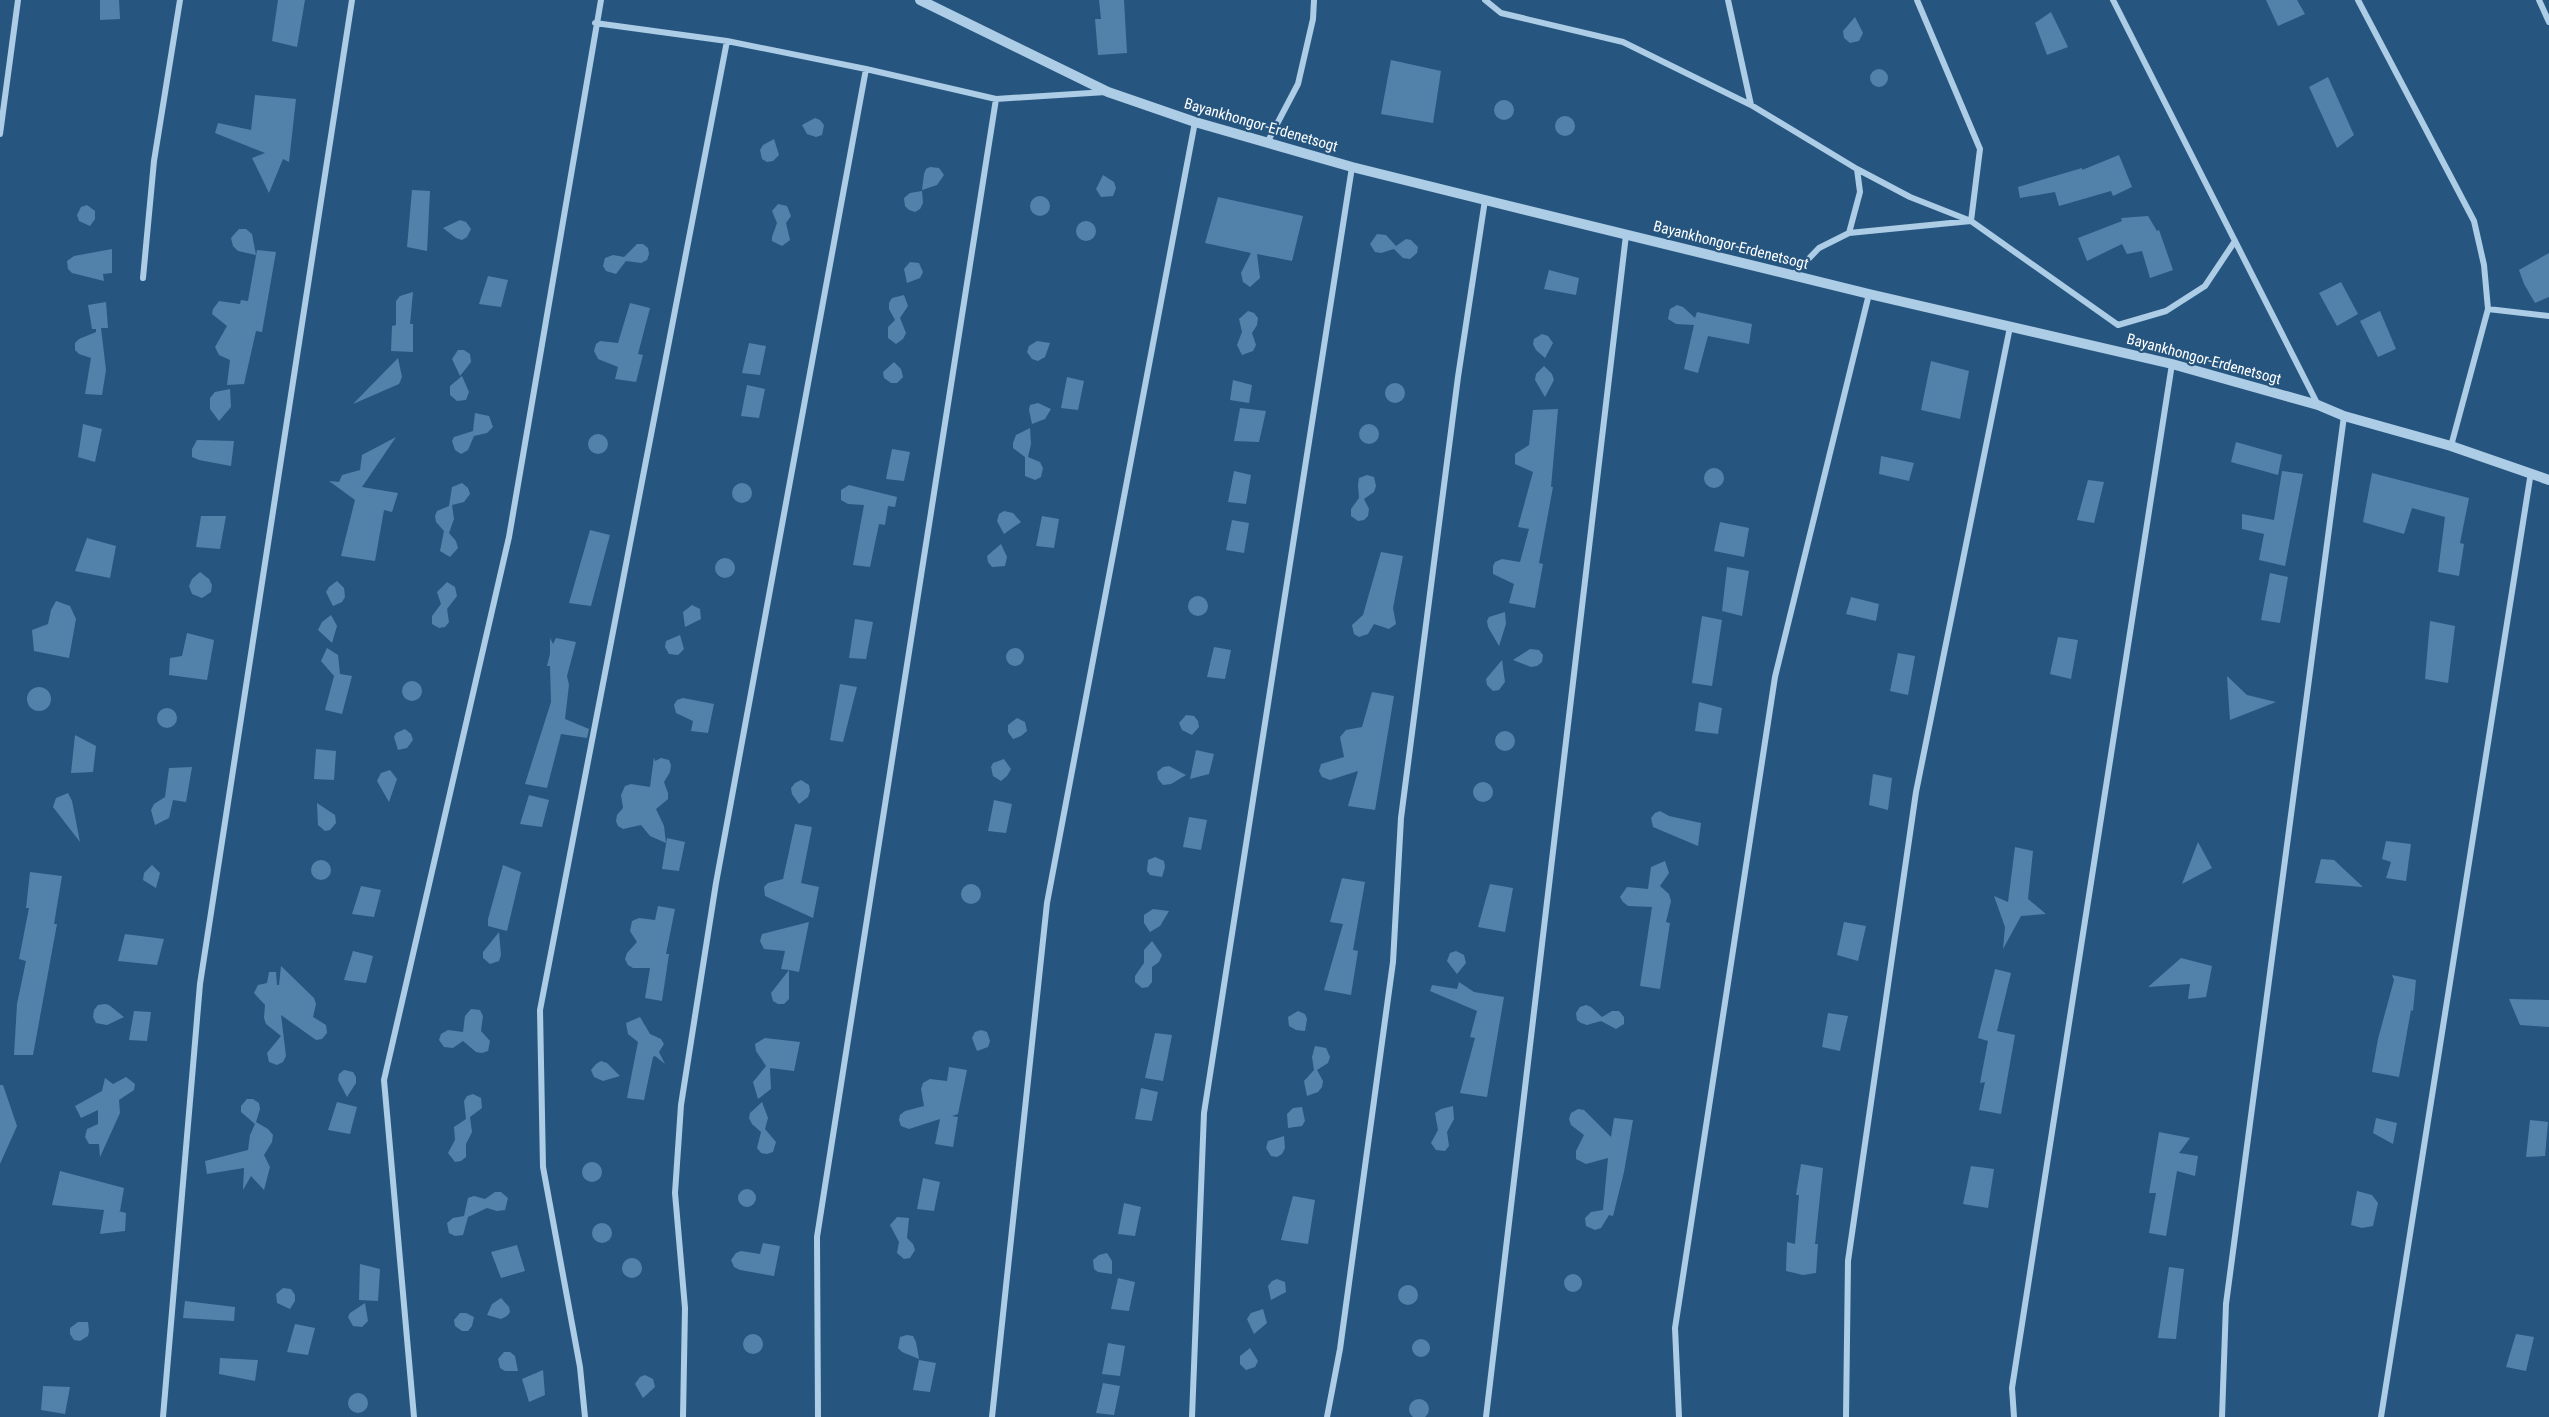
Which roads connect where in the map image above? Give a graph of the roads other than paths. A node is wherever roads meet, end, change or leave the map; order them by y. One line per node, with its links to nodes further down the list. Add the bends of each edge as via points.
1 (18, 0): 21 (street)
2 (180, 0): 31 (street, via 154,161)
3 (352, 0): 42 (street, via 200,984)
4 (601, 0): 14 (street)
5 (921, 0): 17 (street, Bayankhongor-Erdenetsogt)
6 (1314, 0): 22 (street, via 1298,84)
7 (1485, 0): 19 (street, via 1501,13 1623,42)
8 (1728, 0): 19 (street)
9 (1917, 0): 26 (street, via 1980,149)
10 (2113, 0): 29 (street)
11 (2358, 0): 33 (street, via 2474,221)
12 (2539, 0): 13 (street)
13 (2549, 22)
14 (595, 23): 15 (street); 43 (street, via 509,537 384,1080)
15 (727, 41): 16 (street); 44 (street, via 540,1010 543,1167 580,1367)
16 (866, 69): 18 (street); 45 (street, via 716,883 681,1105 675,1193 685,1308)
17 (1108, 92): 18 (street); 20 (street, Bayankhongor-Erdenetsogt)
18 (996, 99): 46 (street, via 818,1237)
19 (1751, 105): 24 (street)
20 (1195, 122): 22 (street, Bayankhongor-Erdenetsogt); 47 (street, via 1047,903)
21 (0, 134)
22 (1267, 143): 23 (street, Bayankhongor-Erdenetsogt)
23 (1352, 167): 25 (street, Bayankhongor-Erdenetsogt); 48 (street, via 1204,1113)
24 (1857, 169): 26 (street, via 1910,197); 27 (street, via 1860,192)
25 (1485, 200): 28 (street, Bayankhongor-Erdenetsogt); 49 (street, via 1401,818 1393,962 1340,1349)
26 (1971, 221): 27 (street); 29 (street, via 2118,325 2166,311 2205,286)
27 (1849, 233): 30 (street, via 1819,248)
28 (1626, 235): 30 (street, Bayankhongor-Erdenetsogt); 50 (street)
29 (2235, 241): 37 (street)
30 (1793, 276): 32 (street, Bayankhongor-Erdenetsogt)
31 (143, 278)
32 (1869, 294): 35 (street, Bayankhongor-Erdenetsogt); 51 (street, via 1775,677 1675,1328)
33 (2488, 309): 34 (street); 39 (street)
34 (2549, 316)
35 (2010, 327): 36 (street, Bayankhongor-Erdenetsogt); 52 (street, via 1916,792 1848,1261)
36 (2172, 364): 37 (street, Bayankhongor-Erdenetsogt); 53 (street, via 2012,1388)
37 (2318, 405): 38 (street, Bayankhongor-Erdenetsogt)
38 (2344, 416): 39 (street, Bayankhongor-Erdenetsogt); 54 (street, via 2226,1304)
39 (2451, 446): 40 (street, Bayankhongor-Erdenetsogt)
40 (2531, 472): 41 (street, Bayankhongor-Erdenetsogt); 55 (street)
41 (2549, 480)
42 (164, 1417)
43 (414, 1417)
44 (585, 1417)
45 (683, 1417)
46 (818, 1417)
47 (992, 1417)
48 (1192, 1417)
49 (1327, 1417)
50 (1486, 1417)
51 (1678, 1417)
52 (1846, 1417)
53 (2014, 1417)
54 (2222, 1417)
55 (2381, 1417)

